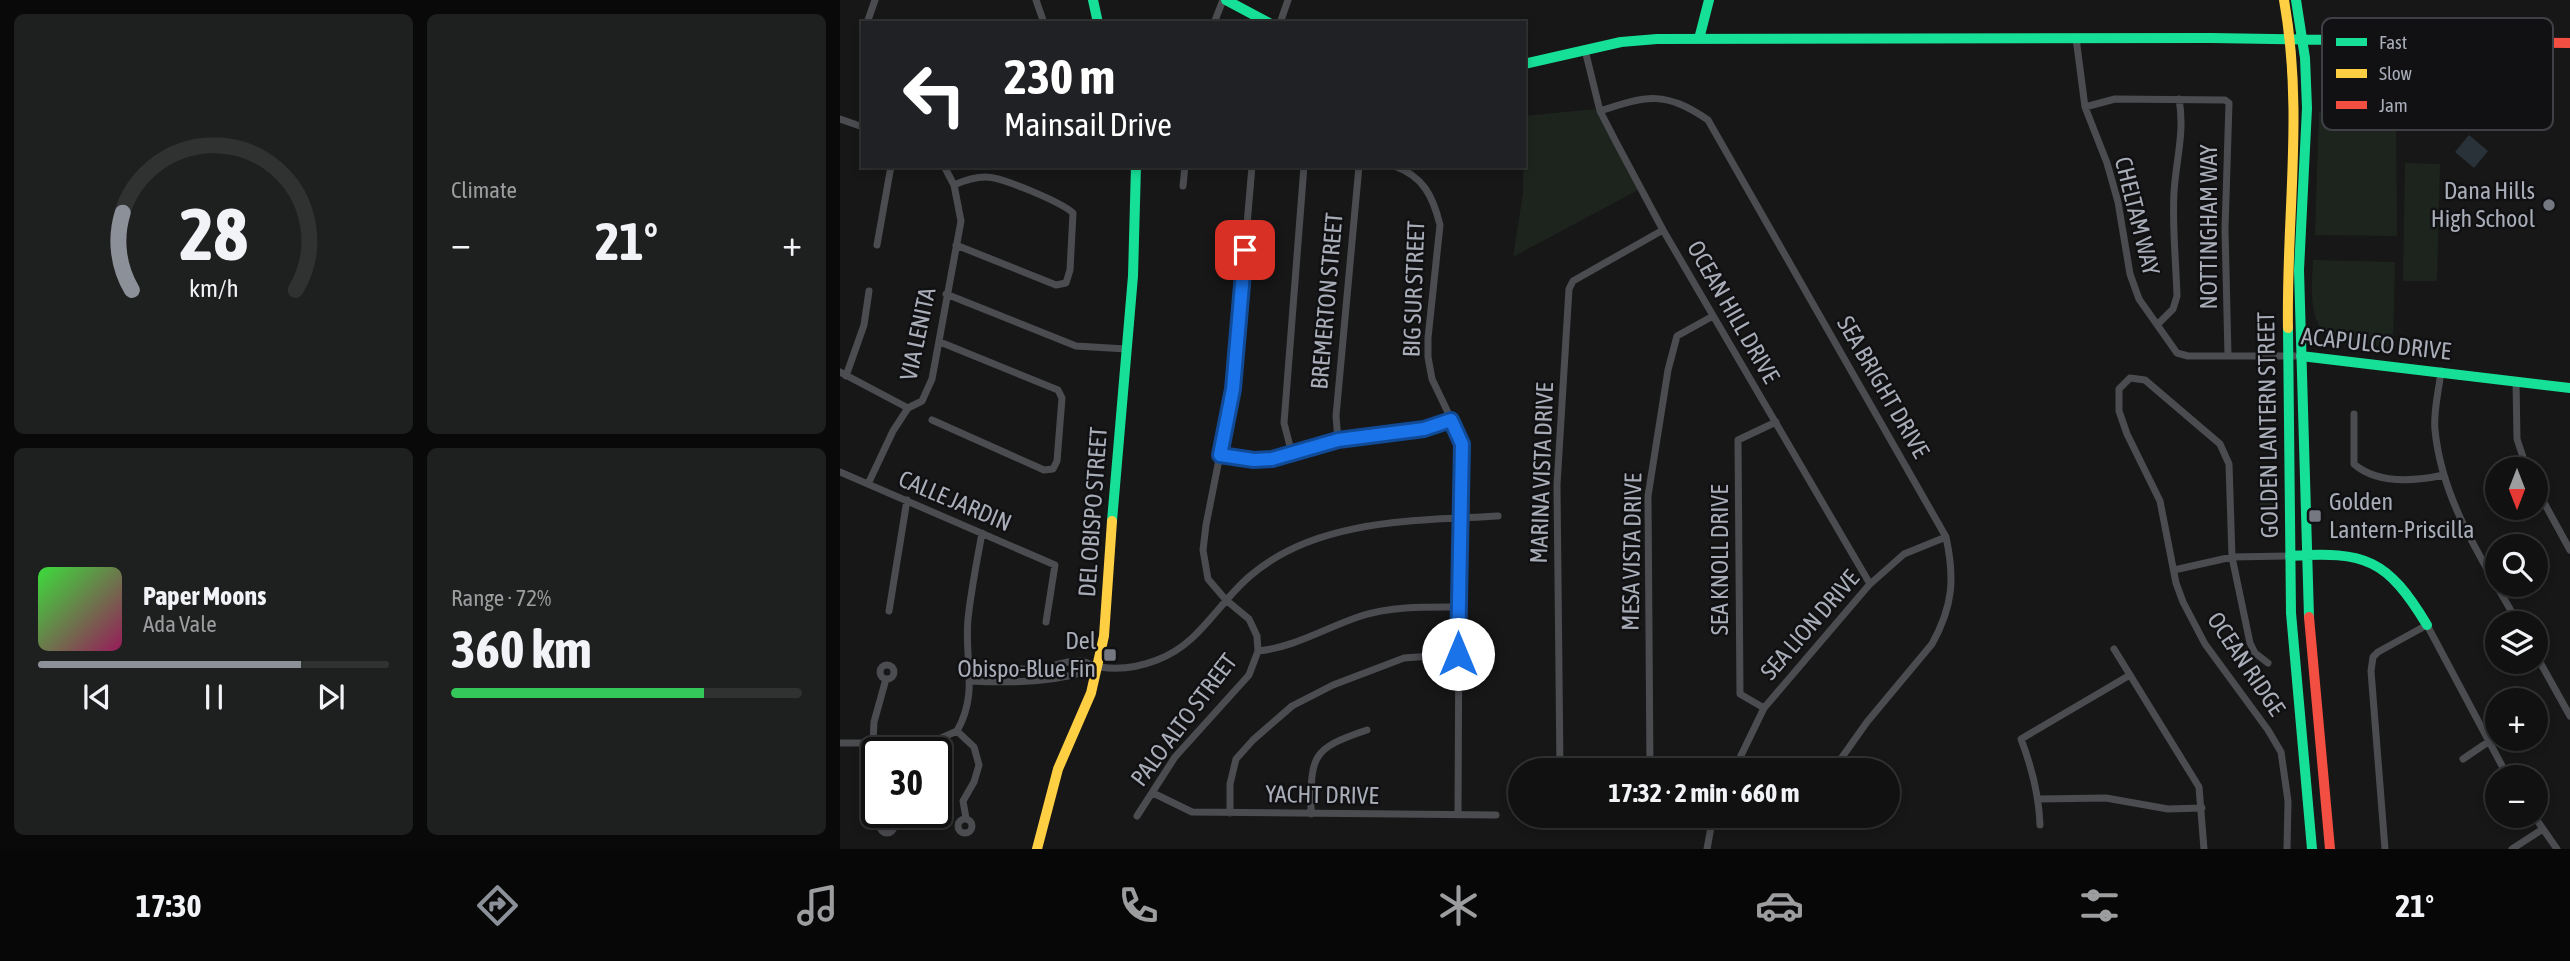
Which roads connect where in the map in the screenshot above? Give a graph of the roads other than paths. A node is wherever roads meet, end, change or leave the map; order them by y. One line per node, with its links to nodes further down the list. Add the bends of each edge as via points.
1 (875, 0): 9 (street)
2 (1036, 0): 10 (street)
3 (1093, 0): 11 (main road)
4 (1225, 0): 12 (street); 13 (main road)
5 (1288, 0): 14 (street)
6 (1709, 0): 16 (main road)
7 (2284, 0): 17 (main road, GOLDEN LANTERN STREET)
8 (2296, 0): 18 (main road, GOLDEN LANTERN STREET)
9 (868, 21)
10 (1043, 21)
11 (1098, 21)
12 (1214, 21)
13 (1265, 21)
14 (1281, 21)
15 (2076, 38): 16 (main road); 17 (main road); 23 (street, CHELTAM WAY)
16 (1699, 39): 20 (main road, via 1628,41)
17 (2291, 39): 18 (main road); 48 (main road, GOLDEN LANTERN STREET, via 2295,153 2287,247)
18 (2303, 39): 19 (main road); 49 (main road, GOLDEN LANTERN STREET, via 2307,108)
19 (2322, 39)
20 (1585, 50): 21 (main road); 24 (street, OCEAN HILL DRIVE)
21 (1526, 65)
22 (2179, 99): 23 (street, via 2115,99); 43 (street, via 2181,146 2174,195 2177,296 2173,309); 47 (street, NOTTINGHAM WAY, via 2225,100 2230,107 2225,229)
23 (2085, 107): 43 (street, CHELTAM WAY, via 2118,202 2130,274 2139,299)
24 (1600, 111): 37 (street, OCEAN HILL DRIVE); 71 (street, SEA BRIGHT DRIVE, via 1634,99 1659,98 1678,101 1708,120)
25 (840, 119): 26 (street)
26 (861, 126)
27 (891, 168): 38 (street)
28 (946, 168): 35 (street, VIA LENITA)
29 (1136, 168): 45 (main road, DEL OBISPO STREET)
30 (1185, 168): 36 (street)
31 (1252, 168): 61 (street, PALO ALTO STREET, via 1233,389)
32 (1304, 168): 60 (street, via 1284,424)
33 (1359, 168): 59 (street, BREMERTON STREET, via 1336,416)
34 (1400, 168): 57 (street, BIG SUR STREET, via 1421,181 1432,195 1440,225 1428,357 1432,379)
35 (954, 185): 39 (street, VIA LENITA, via 961,221); 39 (street, via 990,177 1063,204 1073,213 1066,283 1056,285)
36 (1183, 186)
37 (1663, 230): 42 (street, OCEAN HILL DRIVE); 104 (street, MARINA VISTA DRIVE, via 1573,281 1569,289 1557,485)
38 (877, 244)
39 (956, 244): 41 (street, VIA LENITA)
40 (869, 291): 51 (street, via 864,325)
41 (946, 294): 44 (street, VIA LENITA); 45 (street, via 1076,346)
42 (1713, 316): 58 (street, OCEAN HILL DRIVE); 105 (street, MESA VISTA DRIVE, via 1676,336 1648,496)
43 (2158, 324): 46 (street, CHELTAM WAY)
44 (940, 342): 54 (street, VIA LENITA, via 922,401); 56 (street, via 1058,390 1062,398 1056,461 1053,469 1044,470)
45 (1126, 349): 88 (main road, DEL OBISPO STREET)
46 (2177, 353): 47 (street, ACAPULCO DRIVE)
47 (2228, 356): 48 (street, ACAPULCO DRIVE)
48 (2288, 356): 49 (street, ACAPULCO DRIVE); 74 (main road, GOLDEN LANTERN STREET)
49 (2301, 356): 50 (main road, ACAPULCO DRIVE); 73 (main road, GOLDEN LANTERN STREET)
50 (2441, 371): 52 (main road, ACAPULCO DRIVE); 64 (street, via 2435,429)
51 (843, 374): 54 (street)
52 (2516, 381): 53 (main road, ACAPULCO DRIVE); 62 (street, via 2517,439)
53 (2570, 388)
54 (908, 408): 65 (street, VIA LENITA)
55 (2354, 414): 64 (street, via 2354,464 2364,472 2414,482)
56 (932, 420)
57 (1451, 420): 59 (street, via 1424,429); 69 (street, BIG SUR STREET, via 1462,444)
58 (1776, 422): 77 (street, OCEAN HILL DRIVE); 94 (street, SEA KNOLL DRIVE, via 1738,440 1740,694)
59 (1338, 440): 60 (street)
60 (1292, 454): 61 (street, via 1254,460)
61 (1220, 455): 78 (street, PALO ALTO STREET, via 1206,525 1204,563 1208,579)
62 (2523, 457)
63 (840, 471): 65 (street, CALLE JARDIN)
64 (2444, 475): 81 (street, via 2457,514)
65 (868, 484): 66 (street, CALLE JARDIN)
66 (907, 500): 70 (street, CALLE JARDIN); 80 (street)
67 (2548, 510): 72 (street)
68 (1499, 516): 69 (street)
69 (1463, 518): 78 (street, via 1377,525 1316,540 1265,563); 79 (street, BIG SUR STREET)
70 (982, 533): 82 (street, CALLE JARDIN, via 1055,565); 89 (street, via 968,621)
71 (1947, 537): 77 (street, SEA LION DRIVE, via 1905,554); 107 (street, SEA BRIGHT DRIVE, via 1953,575 1939,630)
72 (2570, 550)
73 (2308, 554): 74 (main road); 83 (main road, via 2354,555 2376,564 2409,594); 126 (main road, GOLDEN LANTERN STREET, via 2310,646)
74 (2290, 556): 75 (street); 125 (main road, GOLDEN LANTERN STREET)
75 (2232, 557): 76 (street); 76 (street, OCEAN RIDGE, via 2227,454 2145,380 2130,378 2118,399 2124,426 2160,501); 87 (street, via 2250,643)
76 (2174, 570): 124 (street, OCEAN RIDGE, via 2183,602 2205,644 2278,746 2288,801)
77 (1870, 584): 94 (street, SEA LION DRIVE)
78 (1226, 600): 85 (street, PALO ALTO STREET, via 1254,626); 88 (street, via 1202,632 1171,654 1133,667)
79 (1458, 607): 85 (street, via 1394,608 1363,615 1276,649); 86 (street, BIG SUR STREET)
80 (889, 611)
81 (2511, 611)
82 (1046, 622)
83 (2427, 625): 98 (street); 127 (street, via 2373,657)
84 (2114, 649): 91 (street)
85 (1258, 651): 109 (street, PALO ALTO STREET, via 1249,674 1175,757)
86 (1458, 654): 112 (street, via 1404,657 1292,706 1236,759); 116 (street, BIG SUR STREET)
87 (2268, 663)
88 (1099, 667): 89 (street, via 1081,661 1045,668); 93 (street, via 1048,680); 121 (main road, DEL OBISPO STREET, via 1058,769)
89 (969, 669): 93 (street)
90 (2547, 674): 95 (street)
91 (2130, 675): 110 (street, via 2021,739); 111 (street, via 2199,788)
92 (887, 680): 99 (street)
93 (970, 681): 97 (street, via 967,714)
94 (1764, 708): 106 (street, SEA LION DRIVE)
95 (2570, 716)
96 (1367, 730): 113 (street, via 1330,745 1314,760)
97 (957, 731): 100 (street); 117 (street, via 974,747 979,765 963,801)
98 (2485, 736)
99 (873, 737)
100 (944, 737)
101 (840, 743): 102 (street)
102 (861, 743)
103 (2485, 744): 108 (street)
104 (1560, 758)
105 (1650, 758)
106 (1740, 758)
107 (1842, 758)
108 (2463, 759)
109 (1153, 793): 112 (street, YACHT DRIVE, via 1192,812); 115 (street, PALO ALTO STREET)
110 (2039, 799): 111 (street, via 2106,798 2168,809); 118 (street)
111 (2202, 808): 123 (street)
112 (1230, 813): 113 (street, YACHT DRIVE)
113 (1311, 814): 116 (street, YACHT DRIVE)
114 (1496, 815): 116 (street, YACHT DRIVE)
115 (1137, 816)
116 (1458, 816)
117 (965, 818)
118 (2040, 825)
119 (1711, 828): 122 (street)
120 (2543, 829): 128 (street); 129 (street)
121 (1037, 849)
122 (1707, 849)
123 (2204, 849)
124 (2287, 849)
125 (2311, 849)
126 (2330, 849)
127 (2385, 849)
128 (2512, 849)
129 (2557, 849)

